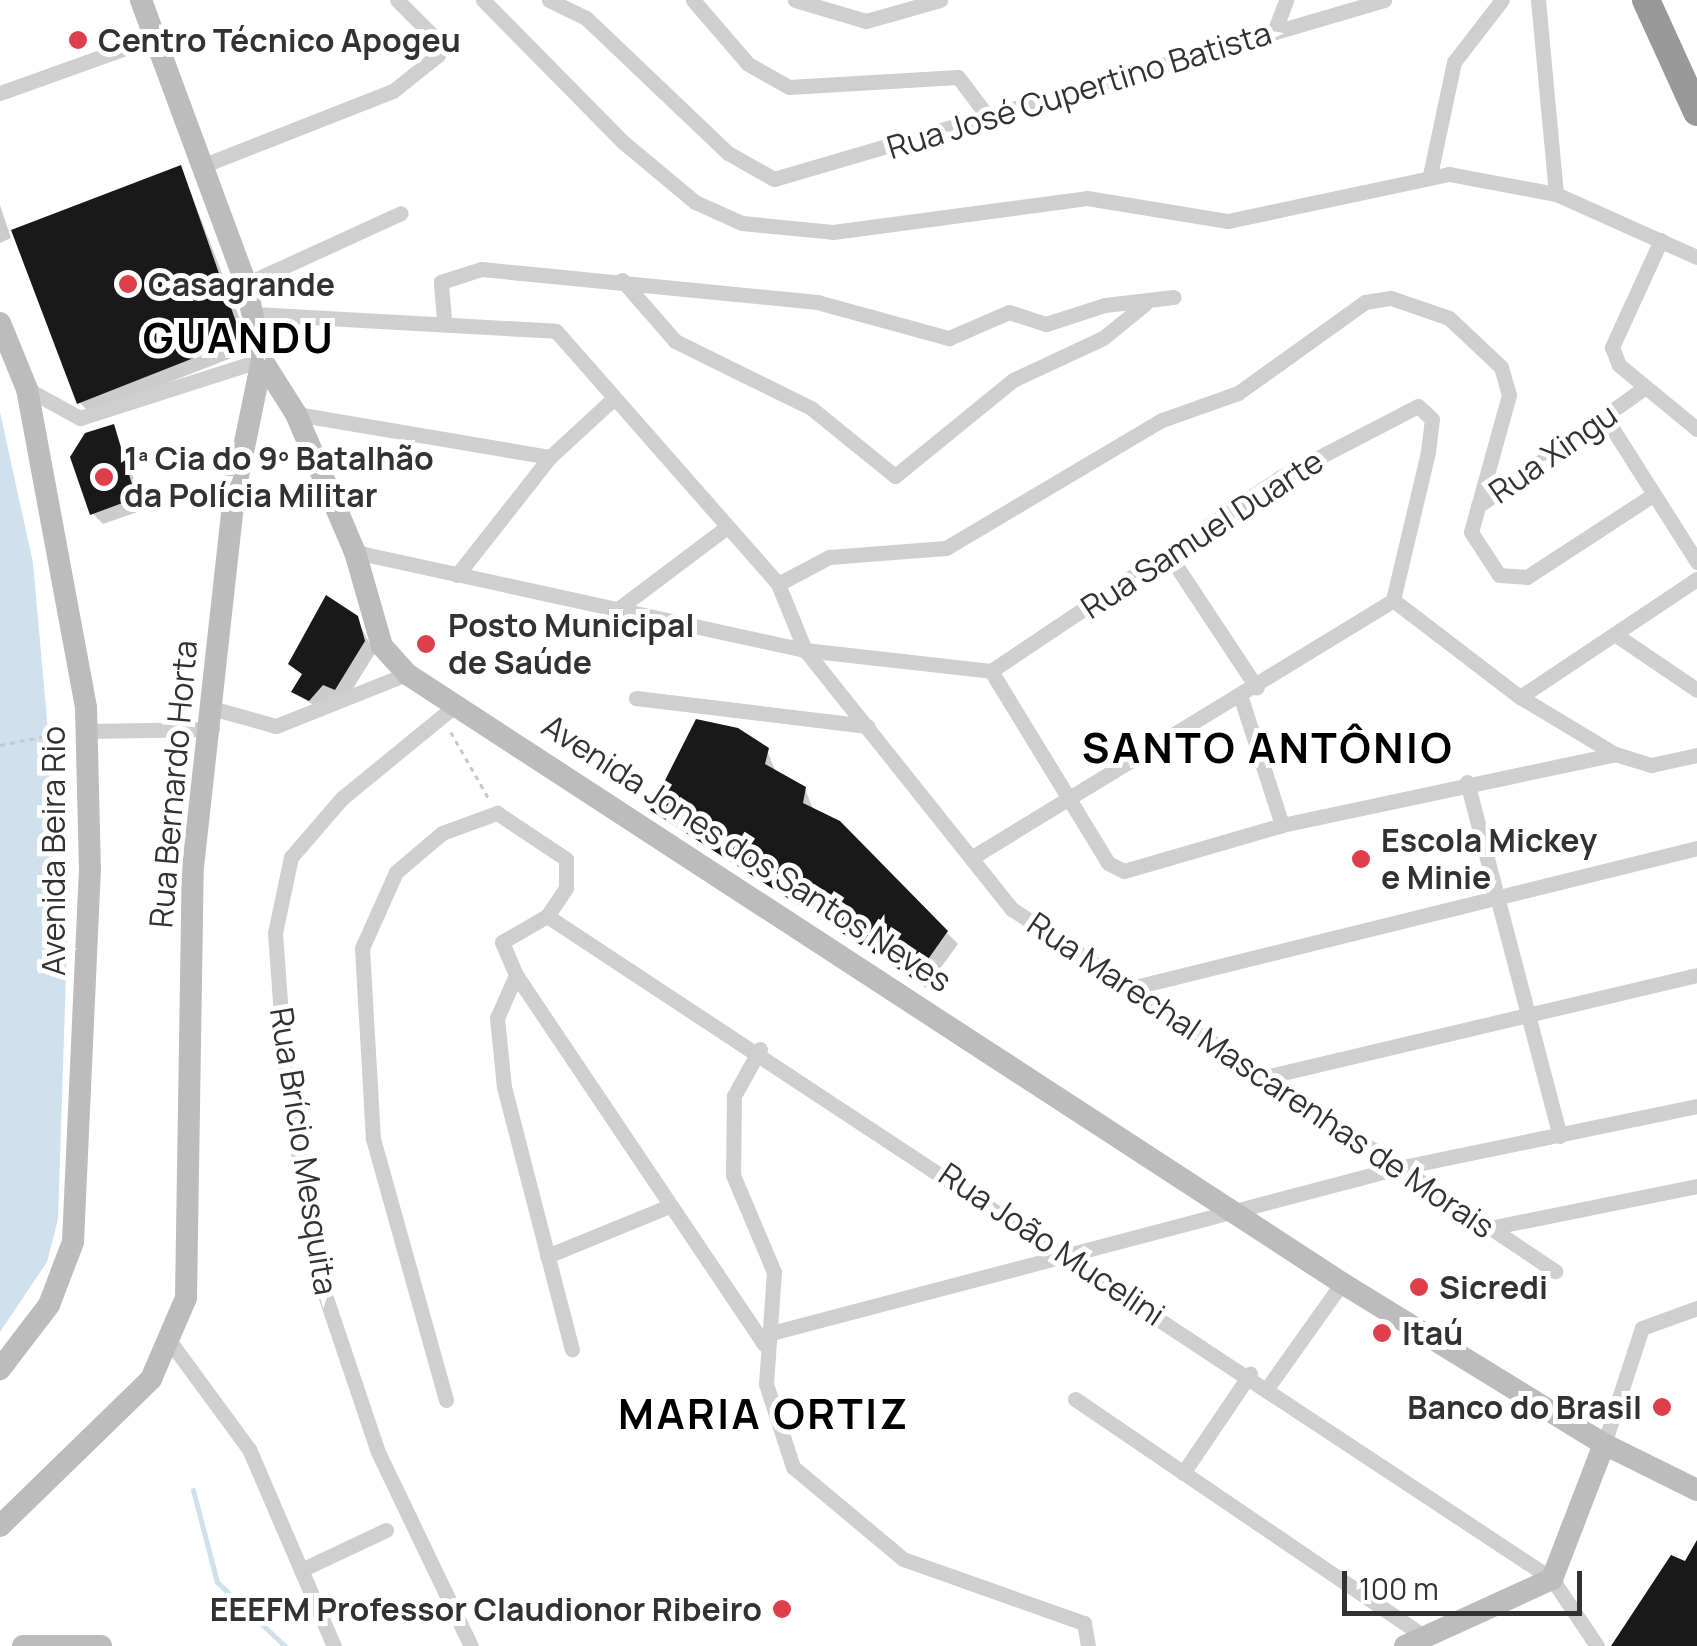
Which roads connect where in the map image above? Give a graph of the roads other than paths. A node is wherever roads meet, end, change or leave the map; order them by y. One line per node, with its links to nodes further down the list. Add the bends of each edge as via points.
1 (142, 0): 14 (main road, Rua Bernardo Horta)
2 (398, 0): 18 (street, via 440,42 438,55 393,91)
3 (483, 0): 19 (street, via 622,142 695,202 742,224 832,232 1087,198 1228,221)
4 (549, 0): 17 (street, Rua José Cupertino Batista, via 586,18 728,153 774,179)
5 (693, 0): 17 (street, via 748,64 789,87 958,77)
6 (795, 0): 7 (street, via 866,21)
7 (940, 0)
8 (1286, 0): 13 (street)
9 (1384, 0): 13 (street, Rua José Cupertino Batista)
10 (1502, 0): 19 (street, via 1454,62)
11 (1538, 0): 20 (street)
12 (1646, 0): 16 (highway)
13 (1274, 32): 17 (street, Rua José Cupertino Batista)
14 (159, 36): 15 (street); 18 (main road, Rua Bernardo Horta)
15 (0, 93)
16 (1697, 112)
17 (986, 114)
18 (199, 167): 25 (main road, Rua Bernardo Horta)
19 (1430, 176): 20 (street, via 1512,180)
20 (1556, 194): 22 (street)
21 (401, 213): 25 (street)
22 (1660, 240): 23 (street); 32 (street, via 1612,347)
23 (1697, 256)
24 (622, 280): 27 (street, via 817,302 950,338 1009,312 1046,324 1104,305); 27 (street, via 675,341 811,408 895,476 1013,380 1103,338); 29 (street, via 452,274 439,290)
25 (246, 284): 28 (main road, Rua Bernardo Horta)
26 (1174, 298): 27 (street)
27 (1145, 304)
28 (255, 314): 29 (street, Rua Marechal Mascarenhas de Morais); 31 (main road, Rua Bernardo Horta)
29 (444, 320): 34 (street, Rua Marechal Mascarenhas de Morais, via 556,331)
30 (0, 323): 33 (main road, Avenida Beira Rio)
31 (262, 360): 33 (street, via 94,416 66,415); 35 (main road, Avenida Jones dos Santos Neves); 60 (main road, Rua Bernardo Horta, via 234,496)
32 (1644, 388): 36 (street, Rua Xingu); 37 (street)
33 (28, 389): 62 (main road, Avenida Beira Rio)
34 (613, 399): 38 (street); 41 (street, Rua Marechal Mascarenhas de Morais)
35 (296, 414): 38 (street); 42 (main road, Avenida Jones dos Santos Neves)
36 (1605, 417): 39 (street); 40 (street, Rua Xingu)
37 (1697, 429)
38 (550, 457): 45 (street)
39 (1653, 496): 40 (street, Rua Xingu, via 1511,582 1481,557 1471,532); 44 (street)
40 (1478, 506): 47 (street, via 1509,395 1501,367 1448,318 1391,298 1347,312 1238,394 1162,420 946,548 829,557)
41 (727, 527): 47 (street, Rua Marechal Mascarenhas de Morais); 49 (street)
42 (355, 552): 45 (street); 53 (main road, Avenida Jones dos Santos Neves, via 378,636)
43 (1169, 556): 48 (street, Rua Samuel Duarte, via 1282,478 1418,406 1432,418 1428,452); 52 (street, Rua Samuel Duarte); 54 (street)
44 (1697, 562)
45 (457, 575): 49 (street)
46 (1697, 579): 50 (street)
47 (778, 584): 51 (street, Rua Marechal Mascarenhas de Morais)
48 (1393, 600): 54 (street); 56 (street)
49 (614, 612): 51 (street)
50 (1619, 637): 55 (street); 56 (street)
51 (805, 650): 52 (street); 61 (street, Rua Marechal Mascarenhas de Morais)
52 (991, 671): 66 (street)
53 (407, 674): 59 (main road, Avenida Jones dos Santos Neves); 60 (street, via 276,726)
54 (1257, 688): 58 (street)
55 (1697, 690)
56 (1520, 697): 63 (street)
57 (636, 698): 61 (street)
58 (1241, 698): 66 (street); 67 (street)
59 (451, 713): 83 (main road, Avenida Jones dos Santos Neves); 109 (street, Rua Brício Mesquita, via 342,798 291,857 275,933 284,1069 321,1286 378,1452)
60 (214, 719): 62 (street); 91 (main road, Rua Bernardo Horta, via 193,868 193,1209 186,1298)
61 (866, 726): 69 (street, Rua Marechal Mascarenhas de Morais)
62 (77, 731): 93 (main road, Avenida Beira Rio, via 90,868 73,1242 49,1306)
63 (1614, 754): 64 (street, via 1651,765); 65 (street)
64 (1697, 756)
65 (1467, 782): 67 (street); 70 (street)
66 (1069, 802): 67 (street, via 1108,863 1135,868); 69 (street)
67 (1282, 826)
68 (1697, 848): 70 (street)
69 (971, 858): 74 (street, Rua Marechal Mascarenhas de Morais, via 1012,908)
70 (1502, 894): 74 (street); 75 (street)
71 (547, 916): 72 (street, via 502,942); 76 (street, Rua João Mucelini); 97 (street, via 566,888 566,859 497,814 442,833 396,872 362,948 372,1138 409,1296)
72 (516, 975): 82 (street); 86 (street, via 498,1018 504,1088)
73 (1697, 975): 75 (street)
74 (1126, 989): 77 (street, Rua Marechal Mascarenhas de Morais)
75 (1530, 1014): 77 (street); 79 (street)
76 (760, 1050): 85 (street, Rua João Mucelini); 90 (street, via 734,1096 733,1176 774,1272)
77 (1262, 1078): 80 (street, Rua Marechal Mascarenhas de Morais)
78 (1697, 1106): 79 (street)
79 (1560, 1136): 80 (street)
80 (1398, 1168): 83 (street); 84 (street, Rua Marechal Mascarenhas de Morais)
81 (1697, 1186): 84 (street)
82 (666, 1206): 86 (street); 90 (street)
83 (1240, 1211): 85 (street); 88 (main road, Avenida Jones dos Santos Neves)
84 (1489, 1228): 87 (street, Rua Marechal Mascarenhas de Morais)
85 (1066, 1254): 90 (street); 94 (street, Rua João Mucelini)
86 (547, 1256): 92 (street)
87 (1555, 1271)
88 (1342, 1283): 95 (street); 98 (main road, Avenida Jones dos Santos Neves)
89 (1697, 1308): 98 (street, via 1642,1328)
90 (770, 1338): 110 (street, via 774,1426 793,1467 902,1559 1084,1623)
91 (172, 1342): 101 (main road, Rua Bernardo Horta, via 150,1379); 103 (street, via 249,1449)
92 (572, 1348)
93 (0, 1369)
94 (1250, 1374): 95 (street, Rua João Mucelini); 99 (street)
95 (1268, 1386): 104 (street, Rua João Mucelini)
96 (1075, 1399): 99 (street)
97 (446, 1400)
98 (1604, 1444): 100 (main road, Avenida Jones dos Santos Neves); 104 (main road)
99 (1183, 1474): 105 (street)
100 (1697, 1490)
101 (0, 1526)
102 (386, 1530): 103 (street)
103 (301, 1570): 108 (street)
104 (1552, 1579): 105 (main road); 111 (street)
105 (1414, 1641)
106 (22, 1646): 107 (main road)
107 (100, 1646)
108 (334, 1646)
109 (471, 1646)
110 (1088, 1646)
111 (1597, 1646)

